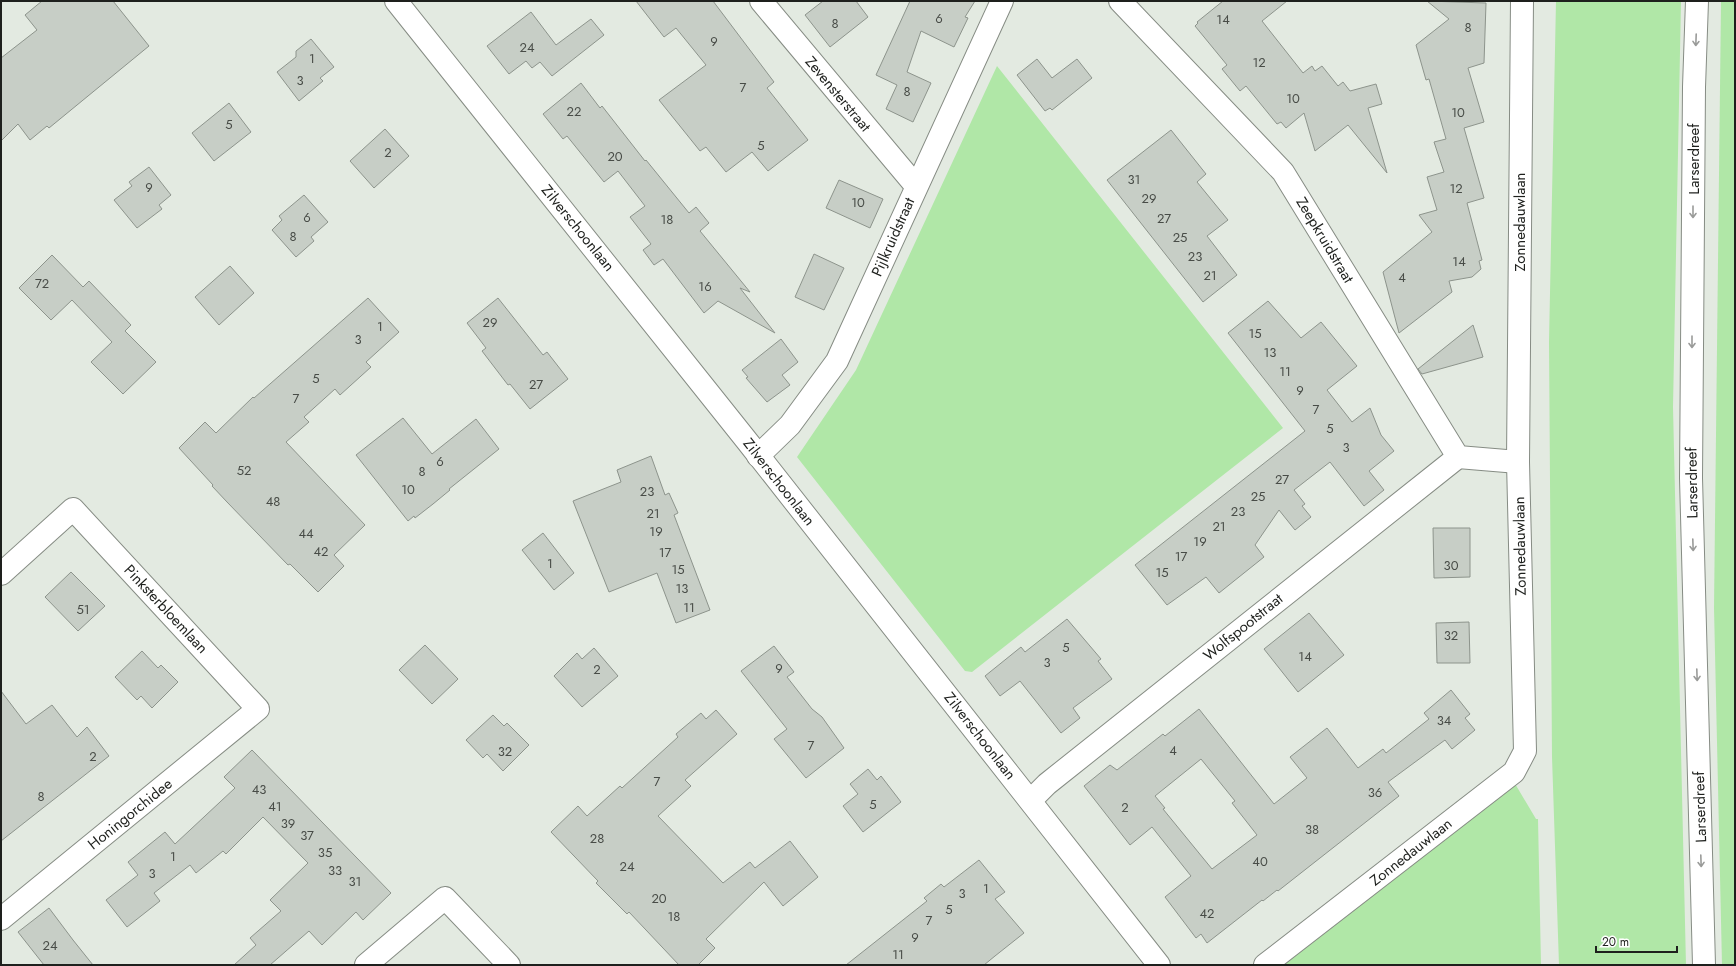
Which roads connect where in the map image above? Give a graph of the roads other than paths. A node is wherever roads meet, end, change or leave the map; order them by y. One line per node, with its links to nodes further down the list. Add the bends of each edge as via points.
1 (396, 1): 8 (street, Zilverschoonlaan)
2 (761, 1): 7 (street, Zevensterstraat)
3 (1002, 1): 7 (street, Pijlkruidstraat)
4 (1120, 1): 9 (street, Zeepkruidstraat, via 1283,172)
5 (1522, 1): 10 (street, Zonnedauwlaan)
6 (1697, 1): 19 (street, Larserdreef, one-way to 19, via 1691,478)
7 (916, 186): 8 (street, Pijlkruidstraat, via 837,361 790,425)
8 (758, 456): 13 (street, Zilverschoonlaan)
9 (1458, 457): 10 (street); 13 (street, Wolfspootstraat, via 1047,784)
10 (1518, 462): 18 (street, Zonnedauwlaan, via 1525,751 1514,772)
11 (1, 574): 12 (street, Pinksterbloemlaan, via 73,509)
12 (258, 709): 14 (street, Honingorchidee)
13 (1031, 800): 17 (street, Zilverschoonlaan)
14 (1, 919)
15 (366, 965): 16 (street, via 445,898)
16 (509, 965)
17 (1159, 965)
18 (1265, 965)
19 (1704, 965)

